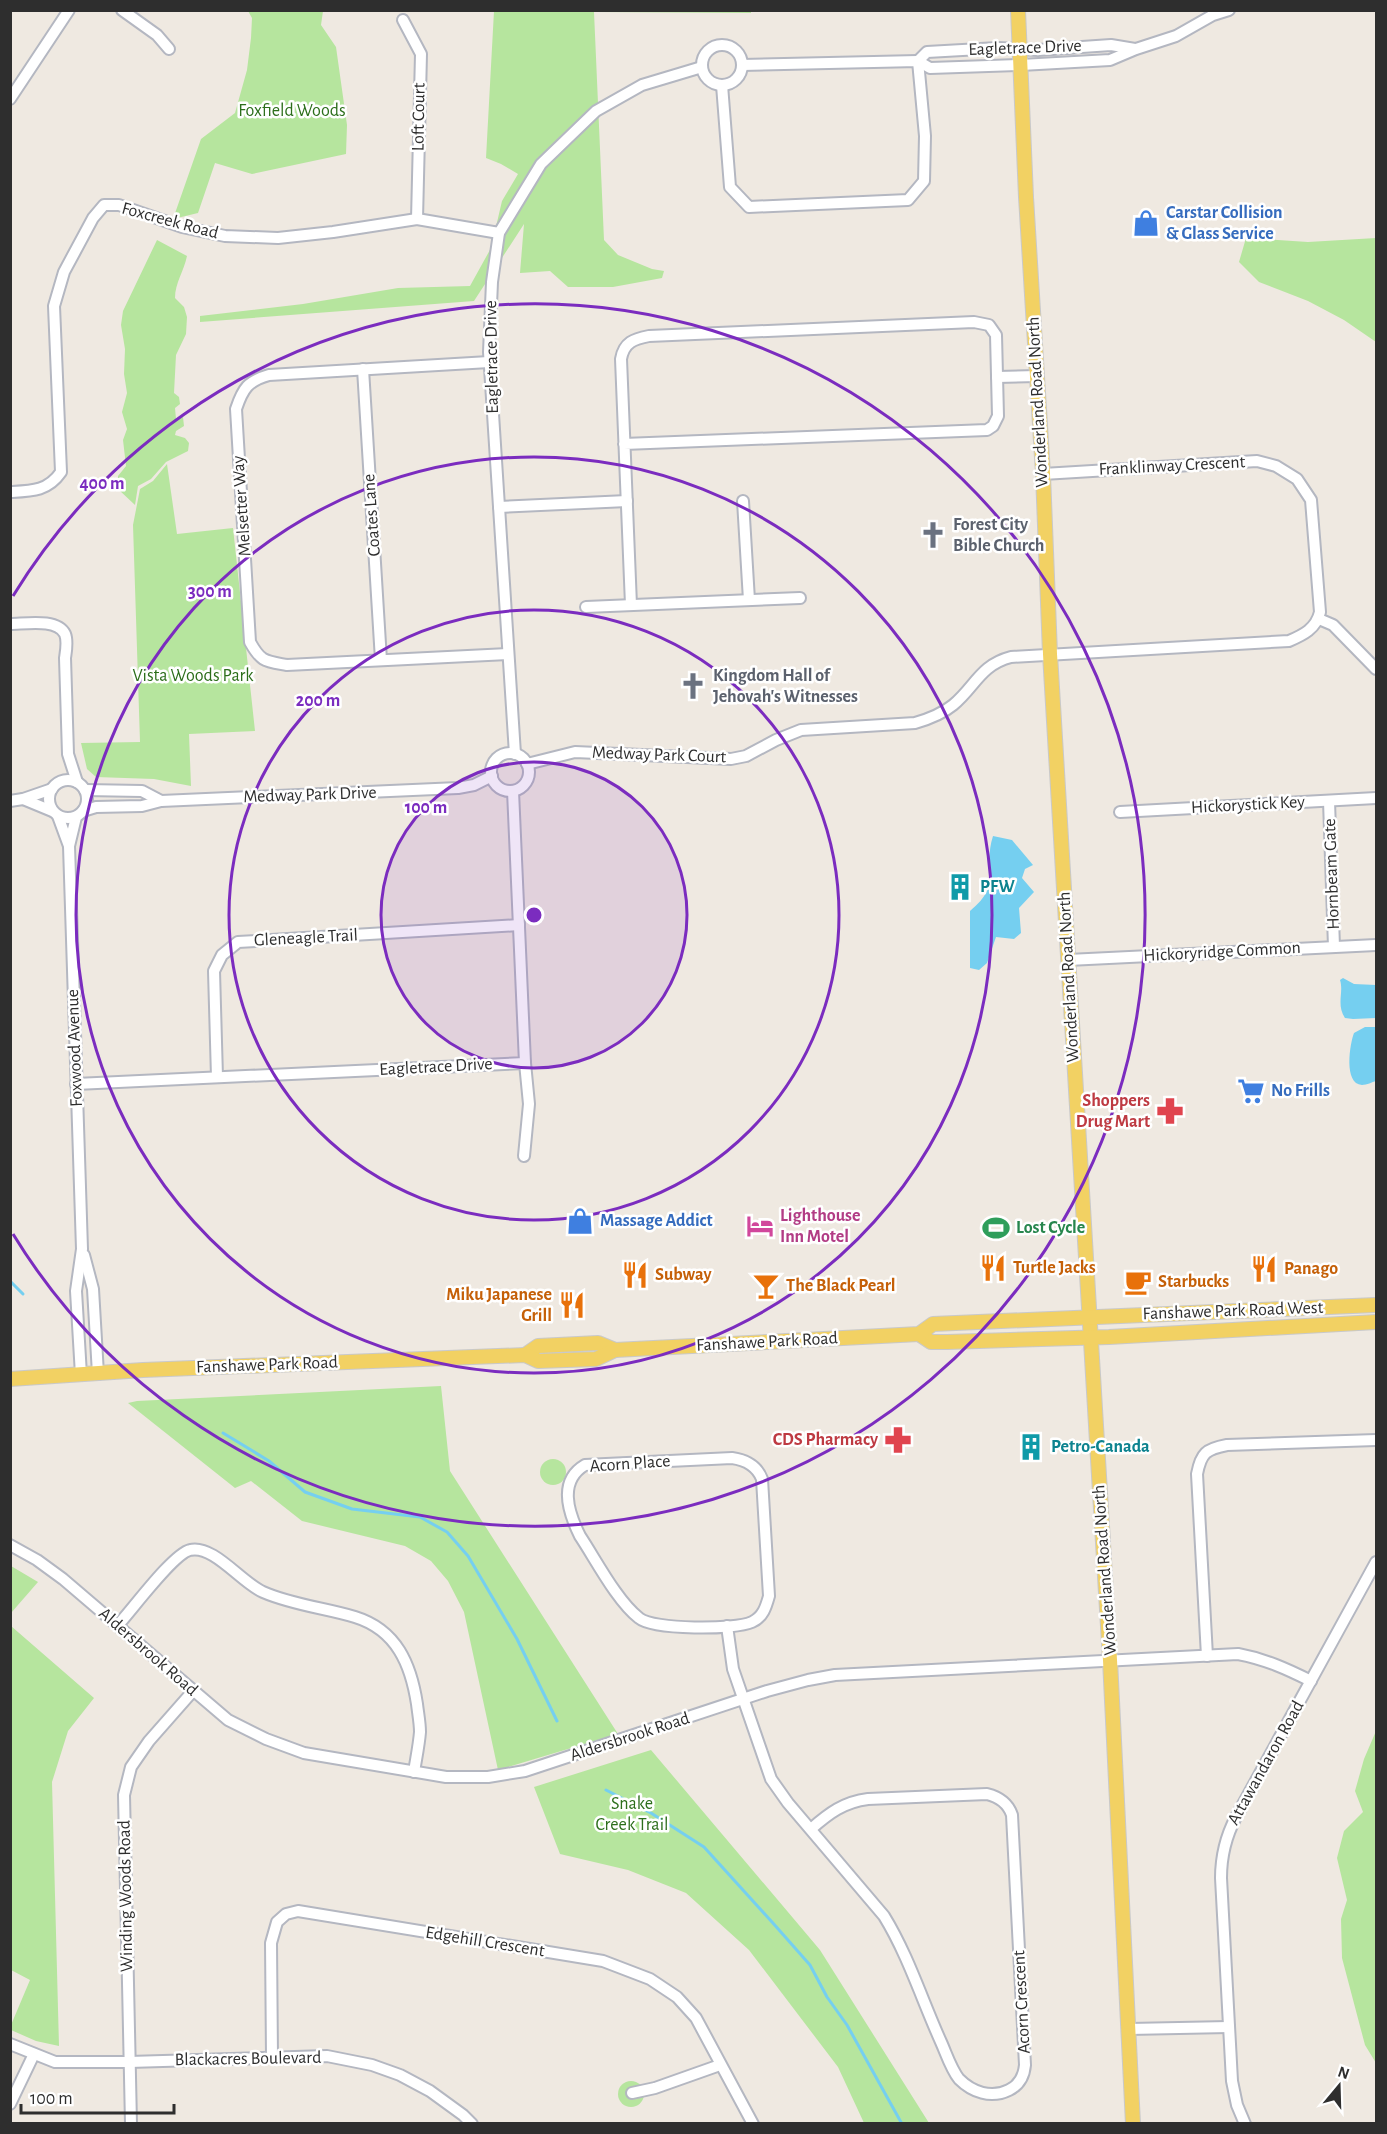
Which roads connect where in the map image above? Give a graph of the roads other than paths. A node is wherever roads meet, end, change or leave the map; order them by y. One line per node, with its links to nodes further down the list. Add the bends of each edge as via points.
1 (69, 10): 14 (street)
2 (122, 10): 6 (street)
3 (1018, 10): 7 (main road, Wonderland Road North)
4 (1229, 10): 8 (street, Eagletrace Drive, via 1176,36)
5 (403, 20): 15 (street, Loft Court, via 421,54)
6 (170, 49)
7 (1020, 49): 8 (street, Eagletrace Drive, via 1111,45); 9 (street, Eagletrace Drive, via 927,52); 11 (main road, Wonderland Road North)
8 (1136, 49): 11 (street, Eagletrace Drive, via 1110,60)
9 (918, 61): 10 (street, Eagletrace Drive); 11 (street, Eagletrace Drive, via 930,68); 13 (street, via 925,136 924,181 908,200 749,207 730,187)
10 (742, 65): 12 (street, via 738,53 721,45 709,49); 13 (street, via 733,82)
11 (1021, 65): 19 (main road, Wonderland Road North)
12 (702, 67): 13 (street, via 707,79); 16 (street, Eagletrace Drive, via 642,85 596,111 541,164)
13 (722, 85)
14 (10, 99)
15 (417, 219): 16 (street, Foxcreek Road); 23 (street, Foxcreek Road, via 260,238 182,227 119,205 104,205 64,272 54,306 61,472 43,489)
16 (499, 233): 17 (street, Eagletrace Drive, via 492,282)
17 (489, 362): 18 (street, Melsetter Way); 26 (street, Eagletrace Drive)
18 (363, 369): 35 (street, Coates Lane); 35 (street, Melsetter Way, via 269,375 253,380 241,395 236,409 250,642 258,656 272,662)
19 (1037, 376): 20 (street); 22 (main road, Wonderland Road North)
20 (997, 377): 21 (street, via 998,416 987,430); 21 (street, via 996,335 989,325 974,322 640,338 627,344 621,358)
21 (624, 444): 24 (street)
22 (1043, 474): 31 (street, Franklinway Crescent, via 1257,461 1276,466 1297,479 1311,500); 34 (main road, Wonderland Road North)
23 (10, 492)
24 (627, 501): 26 (street); 29 (street)
25 (743, 501): 28 (street)
26 (499, 507): 33 (street, Eagletrace Drive)
27 (800, 598): 28 (street)
28 (749, 600): 29 (street)
29 (631, 605): 30 (street)
30 (586, 607)
31 (1319, 619): 34 (street, via 1304,635 1289,641); 36 (street, via 1333,625)
32 (10, 624): 37 (street, via 48,624 58,626 65,634)
33 (508, 654): 35 (street, Melsetter Way); 38 (street, Eagletrace Drive)
34 (1050, 654): 39 (street, Medway Park Court, via 1000,660 981,673 953,705 915,723 801,730 731,759 575,752); 56 (main road, Wonderland Road North)
35 (381, 660)
36 (1377, 669)
37 (68, 754): 41 (street); 42 (street)
38 (515, 754): 39 (street); 40 (street, via 500,756)
39 (527, 764): 43 (street, via 526,783)
40 (492, 776): 43 (street, via 500,788); 47 (street, Medway Park Drive, via 458,788)
41 (55, 785): 42 (street, via 70,780); 45 (street); 50 (street, via 48,800)
42 (81, 786): 47 (street, Medway Park Drive, via 142,791); 51 (street, via 87,801)
43 (513, 791): 53 (street)
44 (1377, 798): 48 (street, Hickorystick Key)
45 (23, 799): 46 (street); 50 (street)
46 (10, 801)
47 (161, 801): 51 (street, Medway Park Drive, via 142,806 96,807)
48 (1329, 801): 49 (street, Hickorystick Key); 55 (street, Hornbeam Gate)
49 (1120, 812)
50 (55, 813): 51 (street, via 64,818); 52 (street, Foxwood Avenue)
51 (80, 814): 52 (street, Foxwood Avenue)
52 (69, 846): 59 (street, Foxwood Avenue)
53 (519, 926): 57 (street); 58 (street, Gleneagle Trail, via 238,942 222,955 214,971)
54 (1377, 945): 55 (street, Hickoryridge Common)
55 (1334, 947): 56 (street, Hickoryridge Common)
56 (1068, 960): 63 (main road, Wonderland Road North)
57 (525, 1063): 58 (street, Eagletrace Drive); 60 (street, via 528,1104)
58 (217, 1077): 59 (street, Eagletrace Drive)
59 (76, 1084): 61 (street, Foxwood Avenue)
60 (524, 1156)
61 (82, 1249): 67 (street, Foxwood Avenue, via 93,1289); 68 (street, Foxwood Avenue, via 76,1291)
62 (1377, 1305): 63 (main road, Fanshawe Park Road West)
63 (1089, 1317): 65 (main road, Fanshawe Park Road, via 933,1324); 66 (main road, Wonderland Road North)
64 (1377, 1322): 66 (main road, Fanshawe Park Road West)
65 (919, 1334): 66 (main road, Fanshawe Park Road, via 931,1342); 67 (main road, Fanshawe Park Road, via 615,1350 598,1343 537,1347 525,1355)
66 (1091, 1338): 76 (main road, Wonderland Road North)
67 (98, 1374): 68 (main road, Fanshawe Park Road)
68 (81, 1375): 69 (main road, Fanshawe Park Road)
69 (10, 1379)
70 (1377, 1440): 75 (street, via 1227,1446 1205,1453 1197,1474)
71 (10, 1545): 73 (street, Aldersbrook Road, via 63,1579)
72 (1377, 1562): 77 (street, Attawandaron Road)
73 (118, 1625): 78 (street, Aldersbrook Road); 80 (street, via 176,1559 195,1549 211,1554 261,1592 369,1623 397,1647 414,1683 420,1730)
74 (727, 1626): 74 (street, Acorn Place, via 741,1626 757,1619 769,1596 762,1479 752,1465 732,1458 596,1464 585,1465 573,1474 567,1496 574,1524 636,1617 663,1627); 79 (street, via 733,1669)
75 (1207, 1656): 76 (street, Aldersbrook Road); 77 (street, Aldersbrook Road, via 1257,1657)
76 (1110, 1660): 79 (street, Aldersbrook Road, via 835,1675); 83 (main road, Wonderland Road North)
77 (1311, 1681): 82 (street, Attawandaron Road, via 1236,1816 1223,1851)
78 (193, 1691): 80 (street, Aldersbrook Road, via 228,1720 304,1753); 87 (street, Winding Woods Road, via 131,1767 124,1795)
79 (743, 1700): 80 (street, Aldersbrook Road, via 525,1771 468,1778); 81 (street, Acorn Crescent, via 771,1779)
80 (414, 1772)
81 (811, 1829): 81 (street, Acorn Crescent, via 888,1923 959,2078 972,2090 984,2094 1011,2090 1021,2081 1025,2065 1010,1808 987,1794 868,1799 828,1813)
82 (1229, 2027): 83 (street); 97 (street, Attawandaron Road, via 1232,2081)
83 (1129, 2029): 96 (main road, Wonderland Road North)
84 (10, 2044): 85 (street, Blackacres Boulevard)
85 (34, 2054): 87 (street, Blackacres Boulevard, via 55,2062); 90 (street)
86 (272, 2057): 87 (street, Blackacres Boulevard); 88 (street, Edgehill Crescent, via 271,1943 278,1922 286,1914 298,1911 624,1968 650,1978 677,1997 696,2018); 91 (street, Blackacres Boulevard, via 327,2056 372,2066 430,2091)
87 (129, 2062): 92 (street, Winding Woods Road)
88 (720, 2065): 89 (street); 95 (street, Edgehill Crescent)
89 (632, 2093)
90 (10, 2104)
91 (463, 2115): 93 (street); 94 (street, Blackacres Boulevard)
92 (131, 2124)
93 (455, 2124)
94 (472, 2124)
95 (753, 2124)
96 (1133, 2124)
97 (1245, 2124)

